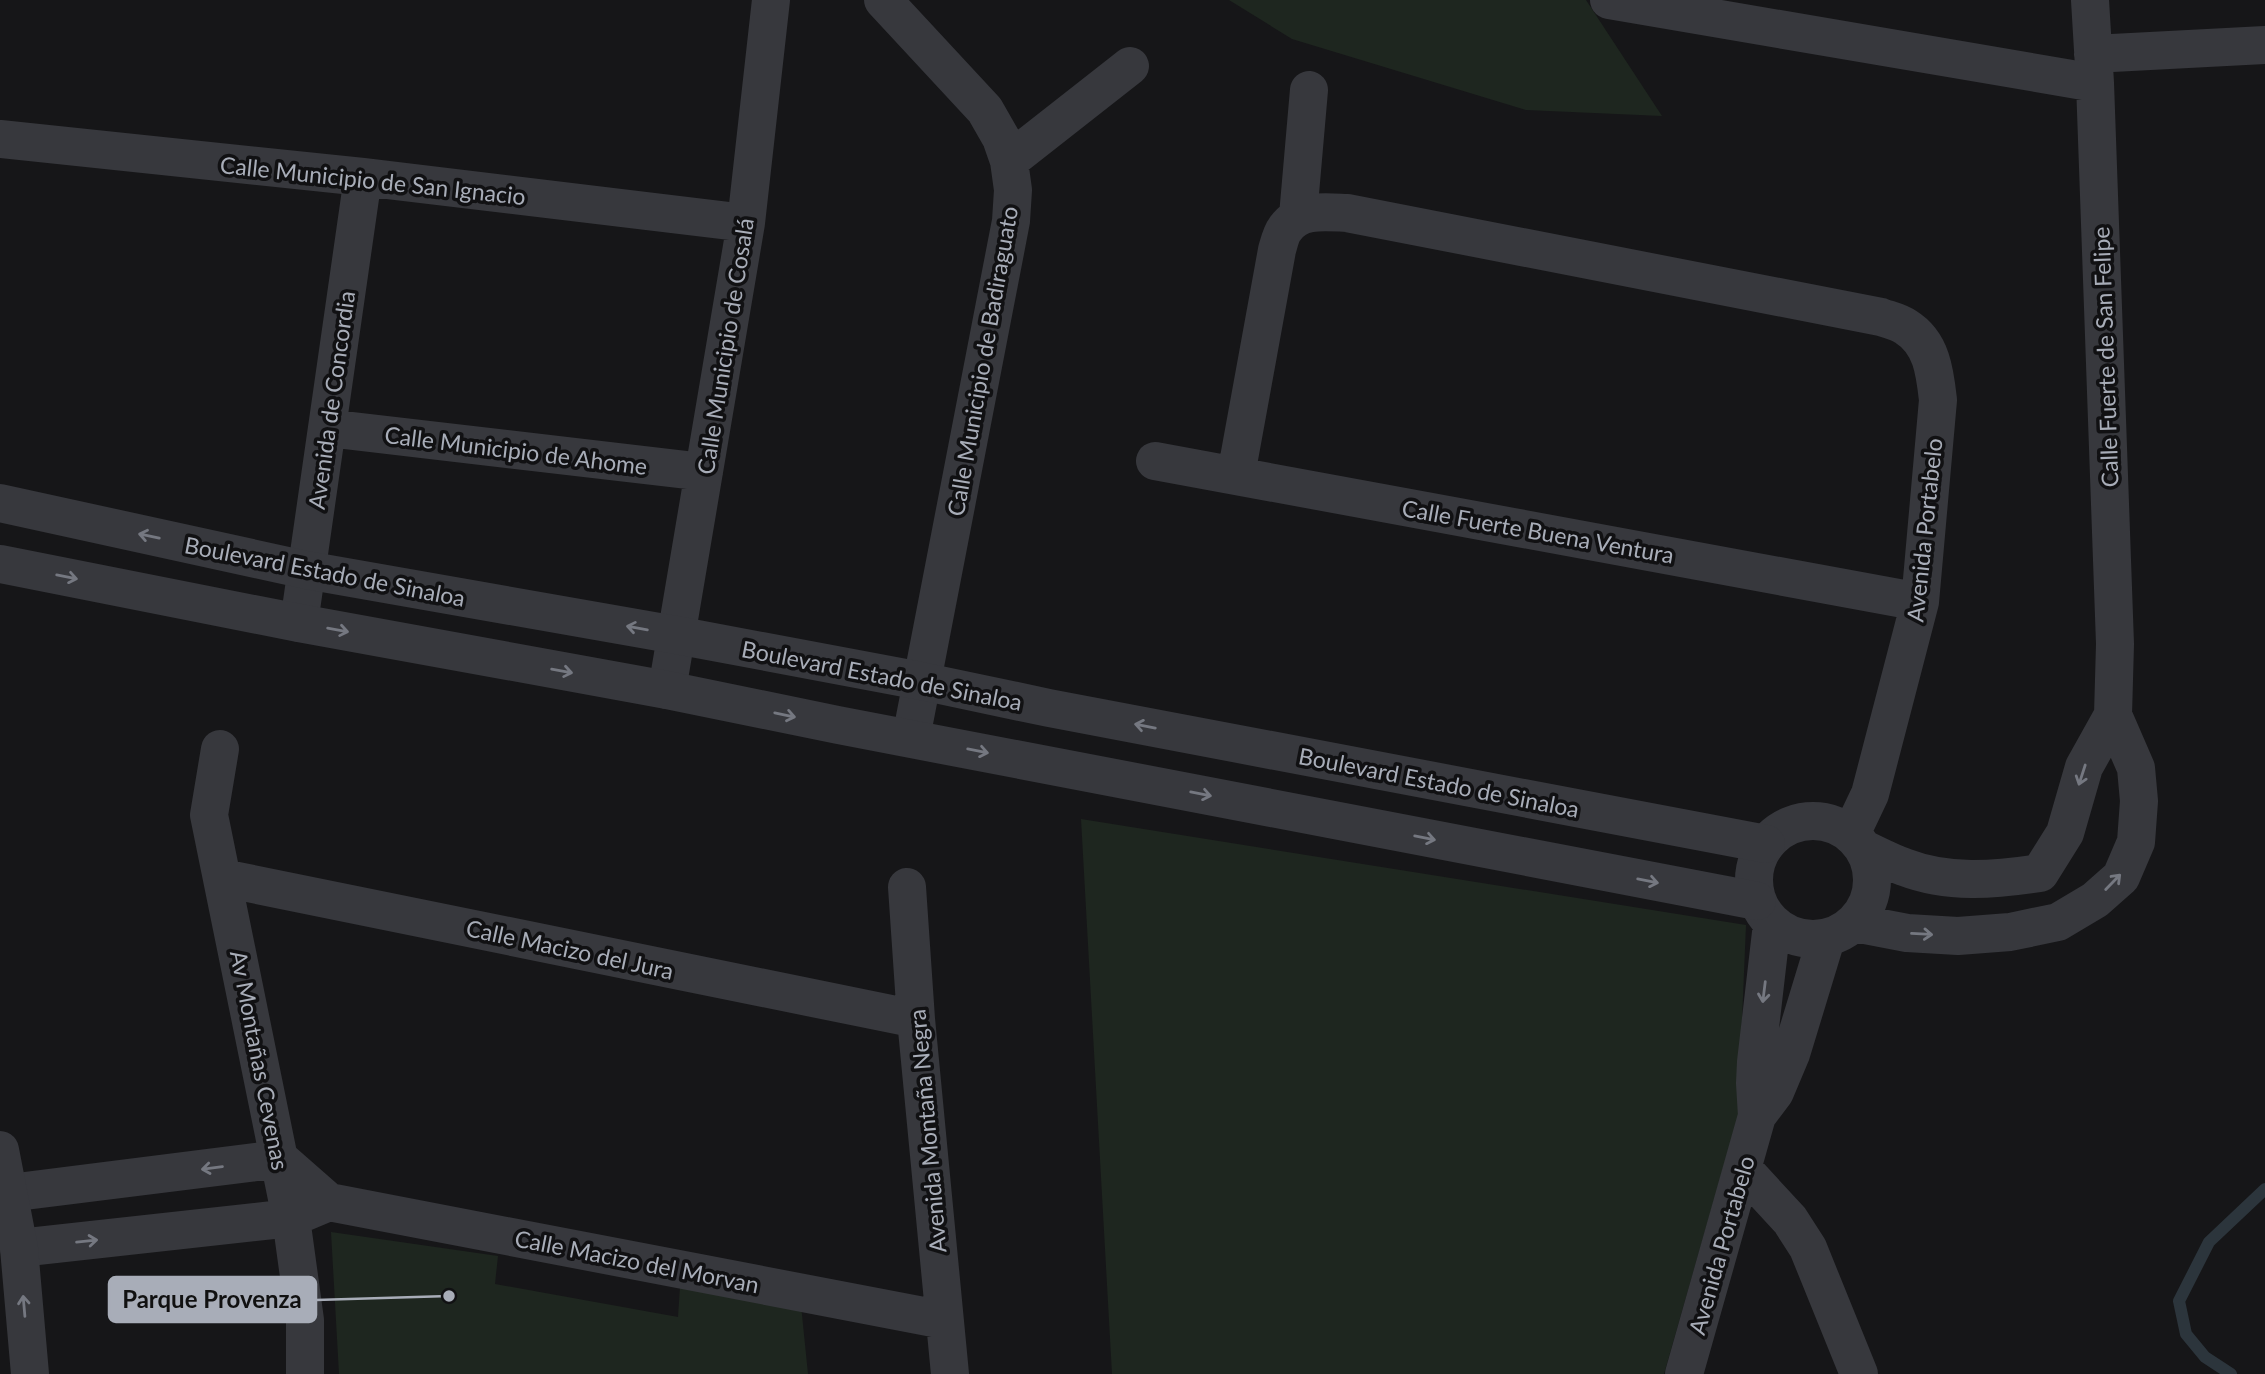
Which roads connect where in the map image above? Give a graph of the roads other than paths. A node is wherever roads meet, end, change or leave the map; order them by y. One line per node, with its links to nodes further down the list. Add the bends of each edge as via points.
1 (771, 0): 13 (street, Calle Municipio de Cosalá)
2 (883, 0): 10 (street, Calle Municipio de Badiraguato, via 985,110)
3 (1609, 0): 7 (street)
4 (2090, 0): 7 (street, Calle Fuerte de San Felipe)
5 (2265, 45): 7 (street)
6 (1130, 66): 10 (street)
7 (2094, 69): 26 (street, Calle Fuerte de San Felipe, via 2115,631)
8 (1309, 90): 12 (street)
9 (0, 139): 11 (street, Calle Municipio de San Ignacio)
10 (1009, 161): 24 (street, Calle Municipio de Badiraguato, via 1011,221)
11 (363, 177): 13 (street, Calle Municipio de San Ignacio); 14 (street, Avenida de Concordia)
12 (1298, 216): 17 (street, via 1284,229 1277,250); 21 (street, Avenida Portabelo, via 1347,213 1881,317 1907,327 1925,345 1938,400)
13 (746, 223): 16 (street, Calle Municipio de Cosalá)
14 (327, 428): 16 (street, Calle Municipio de Ahome); 20 (street, Avenida de Concordia)
15 (1155, 461): 17 (street, Calle Fuerte Buena Ventura)
16 (704, 472): 23 (street, Calle Municipio de Cosalá)
17 (1236, 475): 21 (street, Calle Fuerte Buena Ventura)
18 (0, 503): 20 (street, Boulevard Estado de Sinaloa, one-way to 18)
19 (0, 564): 22 (street, one-way to 22)
20 (306, 570): 22 (street, Avenida de Concordia); 23 (street, Boulevard Estado de Sinaloa, one-way to 20)
21 (1920, 602): 29 (street, Avenida Portabelo)
22 (299, 623): 25 (street, one-way to 25)
23 (676, 635): 24 (street, Boulevard Estado de Sinaloa); 25 (street, Calle Municipio de Cosalá)
24 (921, 681): 27 (street, Calle Municipio de Badiraguato); 30 (street, Boulevard Estado de Sinaloa, one-way to 24)
25 (667, 690): 27 (street, one-way to 27)
26 (2113, 715): 31 (street, Calle Fuerte de San Felipe, one-way to 31, via 2084,767 2065,833); 35 (street, Calle Fuerte de San Felipe, one-way to 26, via 2095,900 2120,877 2136,842 2136,768)
27 (911, 738): 34 (street, one-way to 34)
28 (220, 749): 32 (street, Av Montañas Cevenas, via 209,814)
29 (1857, 841): 30 (street, via 1830,823 1807,821 1784,828); 31 (street, via 1905,868 1949,879 1995,880); 36 (street, via 1873,874 1870,900)
30 (1766, 844): 34 (street, via 1756,861 1753,881)
31 (2040, 873): 35 (street)
32 (223, 878): 37 (street, Calle Macizo del Jura); 40 (street, Av Montañas Cevenas)
33 (907, 887): 37 (street, Avenida Montaña Negra)
34 (1764, 913): 36 (street, via 1797,938); 38 (street, Avenida Portabelo, one-way to 38)
35 (2059, 922): 36 (street, Calle Fuerte de San Felipe, one-way to 35, via 1958,936)
36 (1841, 931): 38 (street, Avenida Portabelo, via 1774,1092)
37 (916, 1019): 46 (street, Avenida Montaña Negra)
38 (1757, 1116): 41 (street, Avenida Portabelo)
39 (0, 1150): 42 (street)
40 (280, 1159): 42 (street, one-way to 42); 43 (street); 44 (street, Av Montañas Cevenas)
41 (1743, 1169): 50 (street, Avenida Portabelo); 51 (street, via 1790,1220 1808,1248)
42 (9, 1193): 45 (street)
43 (329, 1202): 44 (street); 46 (street, Calle Macizo del Morvan)
44 (291, 1218): 45 (street, one-way to 44); 48 (street, Av Montañas Cevenas, via 305,1320)
45 (19, 1248): 47 (street, one-way to 45)
46 (944, 1320): 49 (street, Avenida Montaña Negra)
47 (30, 1374)
48 (305, 1374)
49 (950, 1374)
50 (1684, 1374)
51 (1859, 1374)

